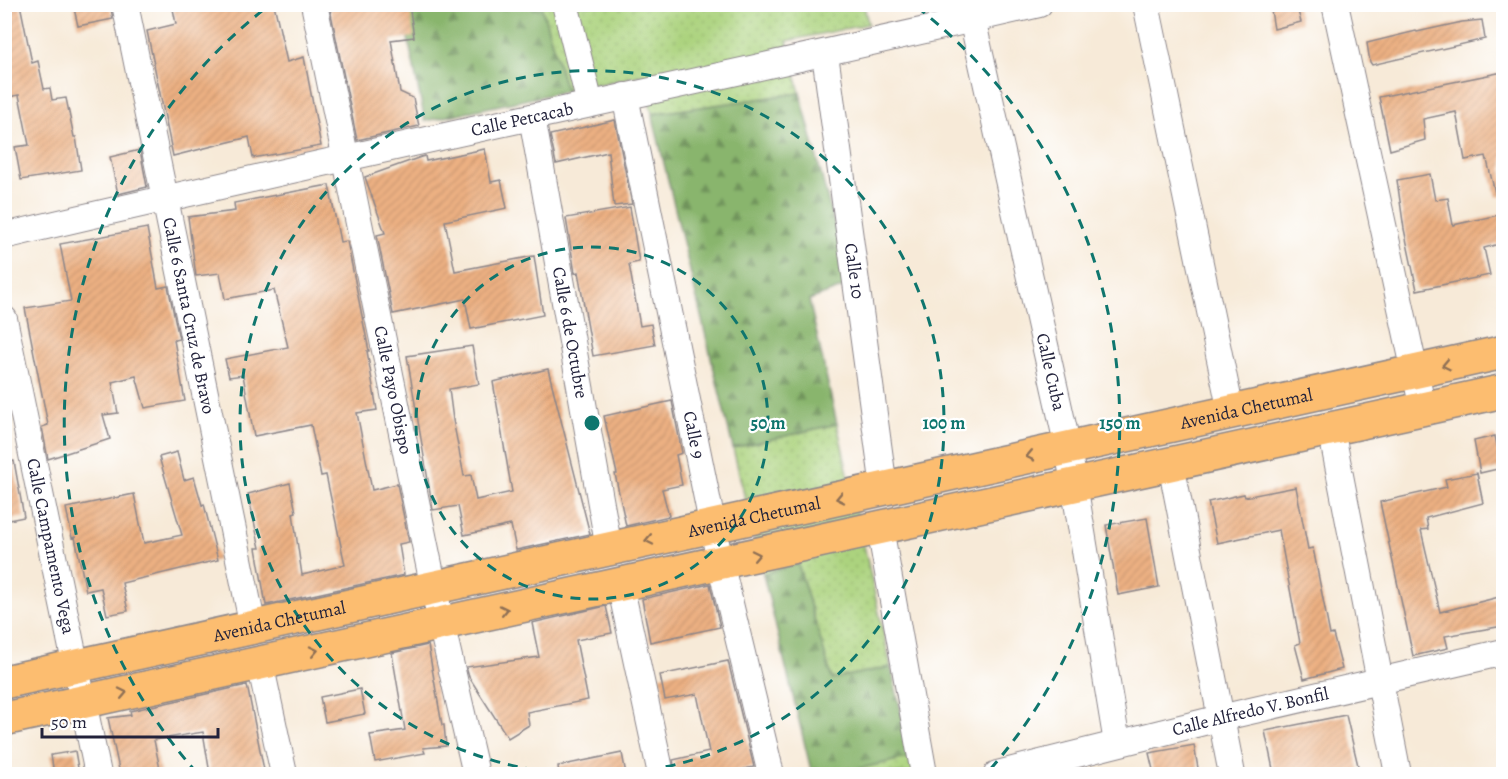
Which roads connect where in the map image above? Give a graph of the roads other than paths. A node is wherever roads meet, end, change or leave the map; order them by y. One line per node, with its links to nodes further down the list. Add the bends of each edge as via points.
1 (125, 4): 13 (street, Calle 6 Santa Cruz de Bravo)
2 (314, 4): 12 (street, Calle Payo Obispo)
3 (565, 4): 10 (street)
4 (1039, 4): 7 (street, Calle Petcacab)
5 (1146, 4): 20 (street)
6 (1335, 4): 17 (street)
7 (971, 12): 8 (street, Calle Petcacab); 22 (street, Calle Cuba)
8 (825, 54): 9 (street, Calle Petcacab); 25 (street, Calle 10)
9 (625, 96): 10 (street, Calle Petcacab); 26 (street, Calle 9)
10 (590, 104): 11 (street, Calle Petcacab)
11 (532, 117): 12 (street, Calle Petcacab); 28 (street, Calle 6 de Octubre)
12 (346, 159): 13 (street, Calle Petcacab); 31 (street, Calle Payo Obispo)
13 (165, 198): 14 (street, Calle Petcacab); 33 (street, Calle 6 Santa Cruz de Bravo)
14 (4, 236)
15 (4, 319): 36 (street, Calle Campamento Vega)
16 (1503, 352): 17 (main road, Avenida Chetumal, one-way to 17)
17 (1415, 372): 19 (street); 20 (main road, Avenida Chetumal)
18 (1503, 394): 19 (main road, Avenida Chetumal)
19 (1423, 409): 21 (main road, Avenida Chetumal)
20 (1231, 412): 22 (main road, Avenida Chetumal)
21 (1331, 429): 23 (main road, Avenida Chetumal); 37 (street)
22 (1068, 448): 24 (street, Calle Cuba); 25 (main road, Avenida Chetumal, one-way to 25)
23 (1171, 464): 24 (main road, Avenida Chetumal); 40 (street)
24 (1075, 485): 27 (main road, Avenida Chetumal); 42 (street, Calle Cuba)
25 (884, 488): 26 (main road, Avenida Chetumal, one-way to 26)
26 (714, 525): 28 (main road, Avenida Chetumal, one-way to 28); 29 (street, Calle 9)
27 (880, 528): 29 (main road, Avenida Chetumal, one-way to 27); 48 (street)
28 (609, 549): 31 (main road, Avenida Chetumal)
29 (720, 562): 30 (main road, Avenida Chetumal); 47 (street, Calle 9)
30 (620, 584): 32 (main road, Avenida Chetumal, one-way to 30); 46 (street)
31 (435, 587): 32 (street, Calle Payo Obispo); 33 (main road, Avenida Chetumal)
32 (441, 623): 35 (main road, Avenida Chetumal, one-way to 32); 45 (street, Calle Payo Obispo)
33 (253, 627): 36 (main road, Avenida Chetumal)
34 (1503, 652): 37 (street, Calle Alfredo V. Bonfil)
35 (260, 663): 39 (main road, Avenida Chetumal, one-way to 35); 44 (street)
36 (76, 666): 38 (main road, Avenida Chetumal); 39 (street, Calle Campamento Vega)
37 (1378, 680): 40 (street, Calle Alfredo V. Bonfil); 51 (street)
38 (4, 682)
39 (82, 702): 41 (main road, Avenida Chetumal); 43 (street, Calle Campamento Vega)
40 (1220, 718): 42 (street, Calle Alfredo V. Bonfil); 50 (street)
41 (4, 719)
42 (1117, 743): 49 (street, Calle Alfredo V. Bonfil)
43 (98, 774)
44 (285, 774)
45 (476, 774)
46 (661, 774)
47 (771, 774)
48 (924, 774)
49 (997, 774)
50 (1232, 774)
51 (1398, 774)

